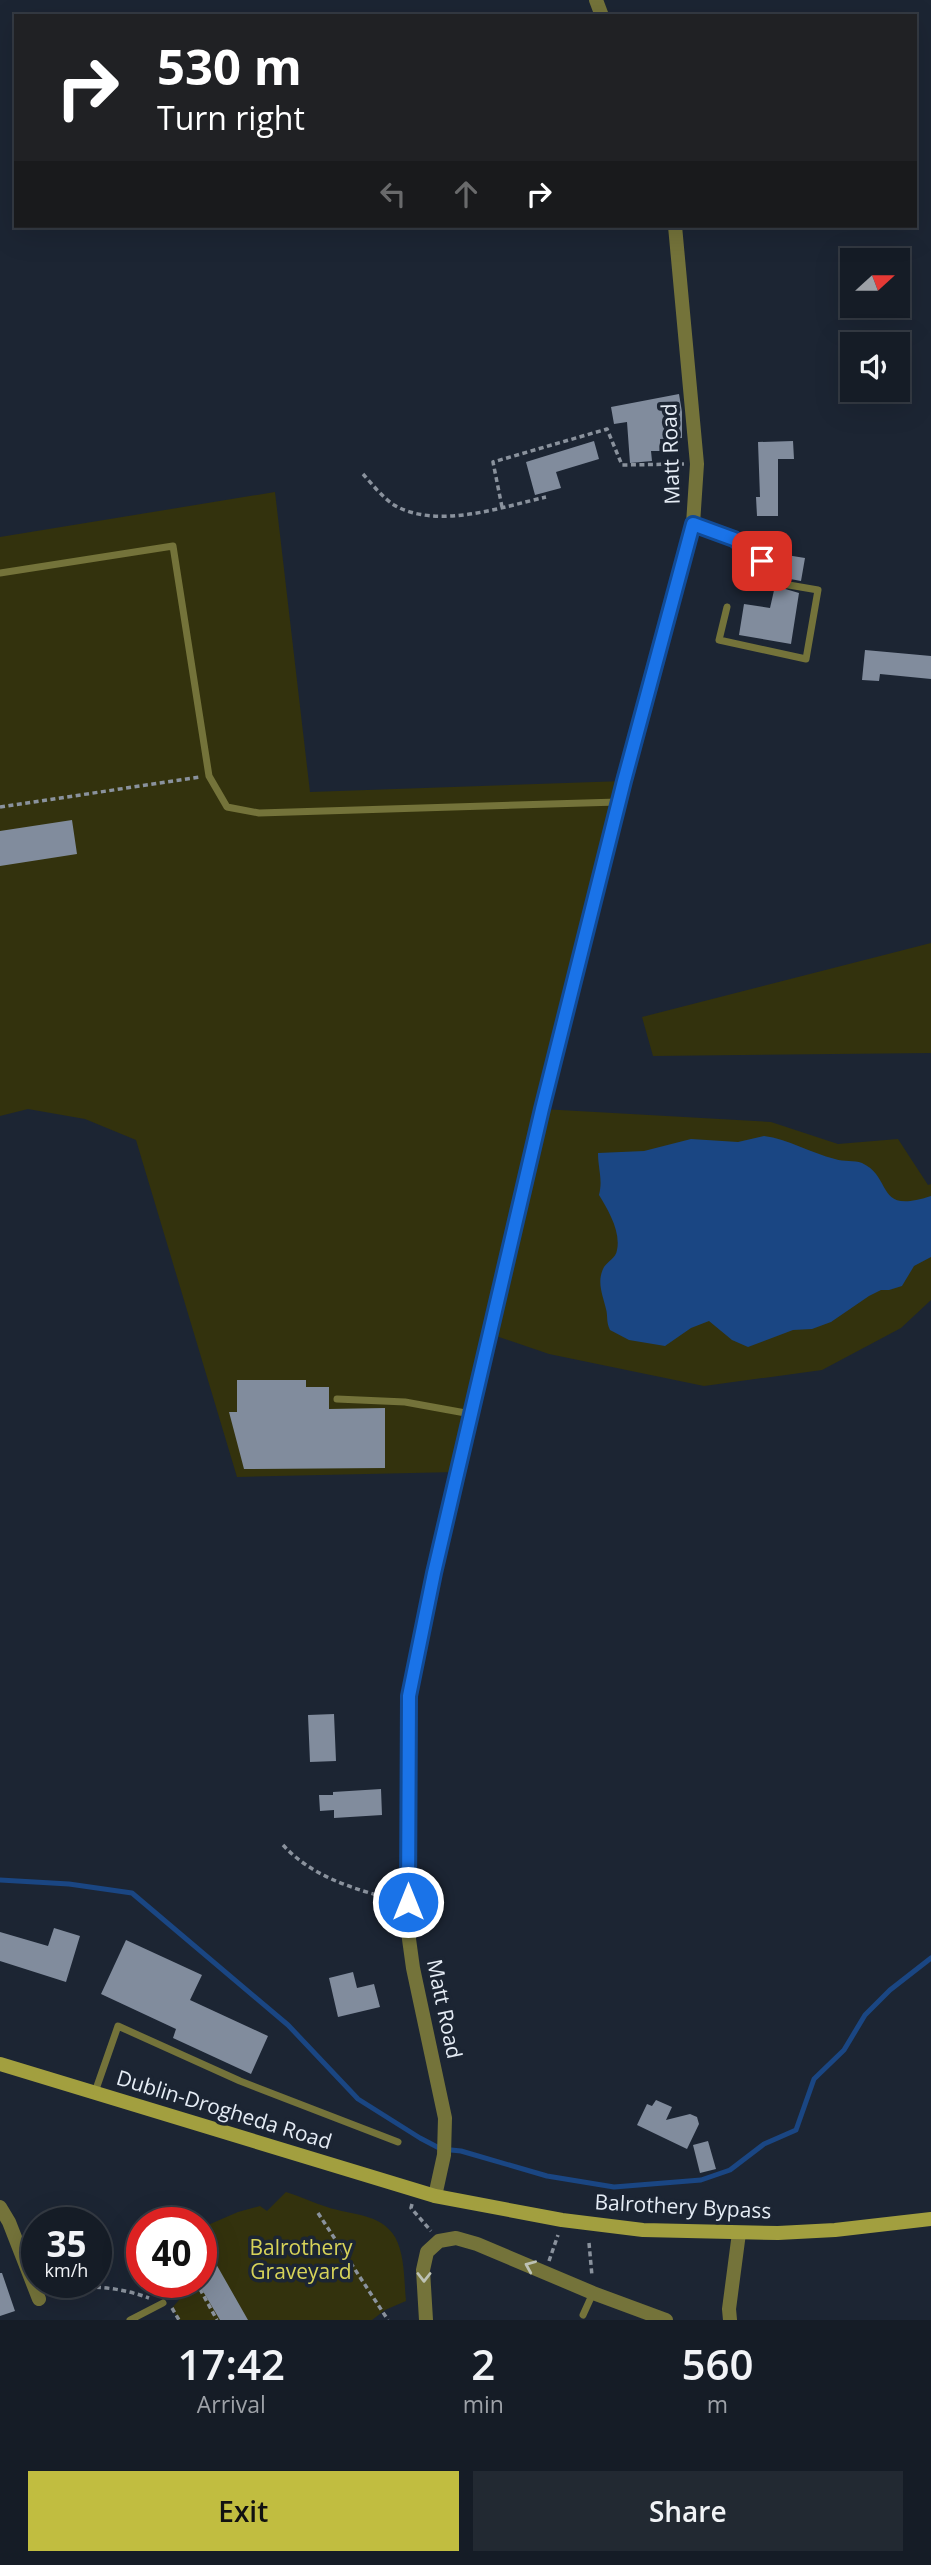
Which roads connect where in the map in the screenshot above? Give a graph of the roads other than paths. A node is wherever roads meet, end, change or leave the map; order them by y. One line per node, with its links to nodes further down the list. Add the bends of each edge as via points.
1 (674, 228): 2 (street, Matt Road, via 696,464)
2 (693, 524): 4 (lane, via 734,539 783,584 818,590 806,659 719,640); 5 (street, Matt Road)
3 (0, 573): 5 (lane, via 173,546 209,776 227,807 260,813)
4 (727, 607)
5 (619, 802): 7 (street, Matt Road)
6 (337, 1399): 7 (lane, via 415,1403)
7 (471, 1414): 11 (street, Matt Road, via 409,1696 408,1902 413,1968 444,2108 444,2155)
8 (0, 2064): 9 (main road, Dublin-Drogheda Road)
9 (94, 2092): 10 (lane, via 118,2026 240,2081); 11 (main road, Dublin-Drogheda Road)
10 (398, 2143)
11 (435, 2196): 14 (main road, Balrothery Bypass, via 643,2230)
12 (0, 2207): 16 (street)
13 (931, 2219): 14 (main road, Balrothery Bypass, via 835,2230)
14 (739, 2232): 22 (street)
15 (593, 2293): 18 (lane); 20 (street, one-way to 20, via 456,2238 439,2241 427,2252 423,2270); 21 (street)
16 (39, 2299)
17 (163, 2303): 19 (lane)
18 (583, 2315)
19 (130, 2320)
20 (426, 2320)
21 (666, 2320)
22 (730, 2320)

